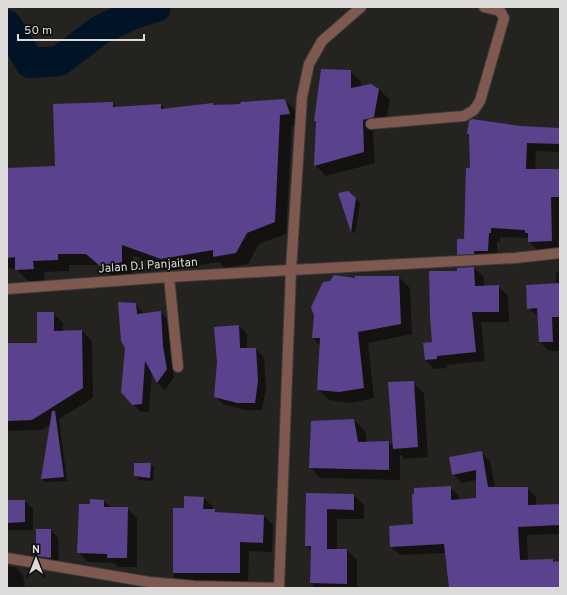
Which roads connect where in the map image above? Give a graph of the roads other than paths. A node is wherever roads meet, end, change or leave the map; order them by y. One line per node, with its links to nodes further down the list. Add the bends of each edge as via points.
1 (361, 7): 5 (street, via 322,41 309,64 302,97)
2 (484, 7): 3 (street, via 500,11 504,18 480,101 474,110 464,116)
3 (371, 124)
4 (560, 253): 5 (street, Jalan D.I Panjaitan, via 516,258)
5 (291, 270): 6 (street, Jalan D.I Panjaitan); 10 (street)
6 (169, 277): 7 (street, Jalan D.I Panjaitan); 8 (street)
7 (7, 289)
8 (178, 367)
9 (7, 558): 10 (street, via 149,582)
10 (279, 588)

